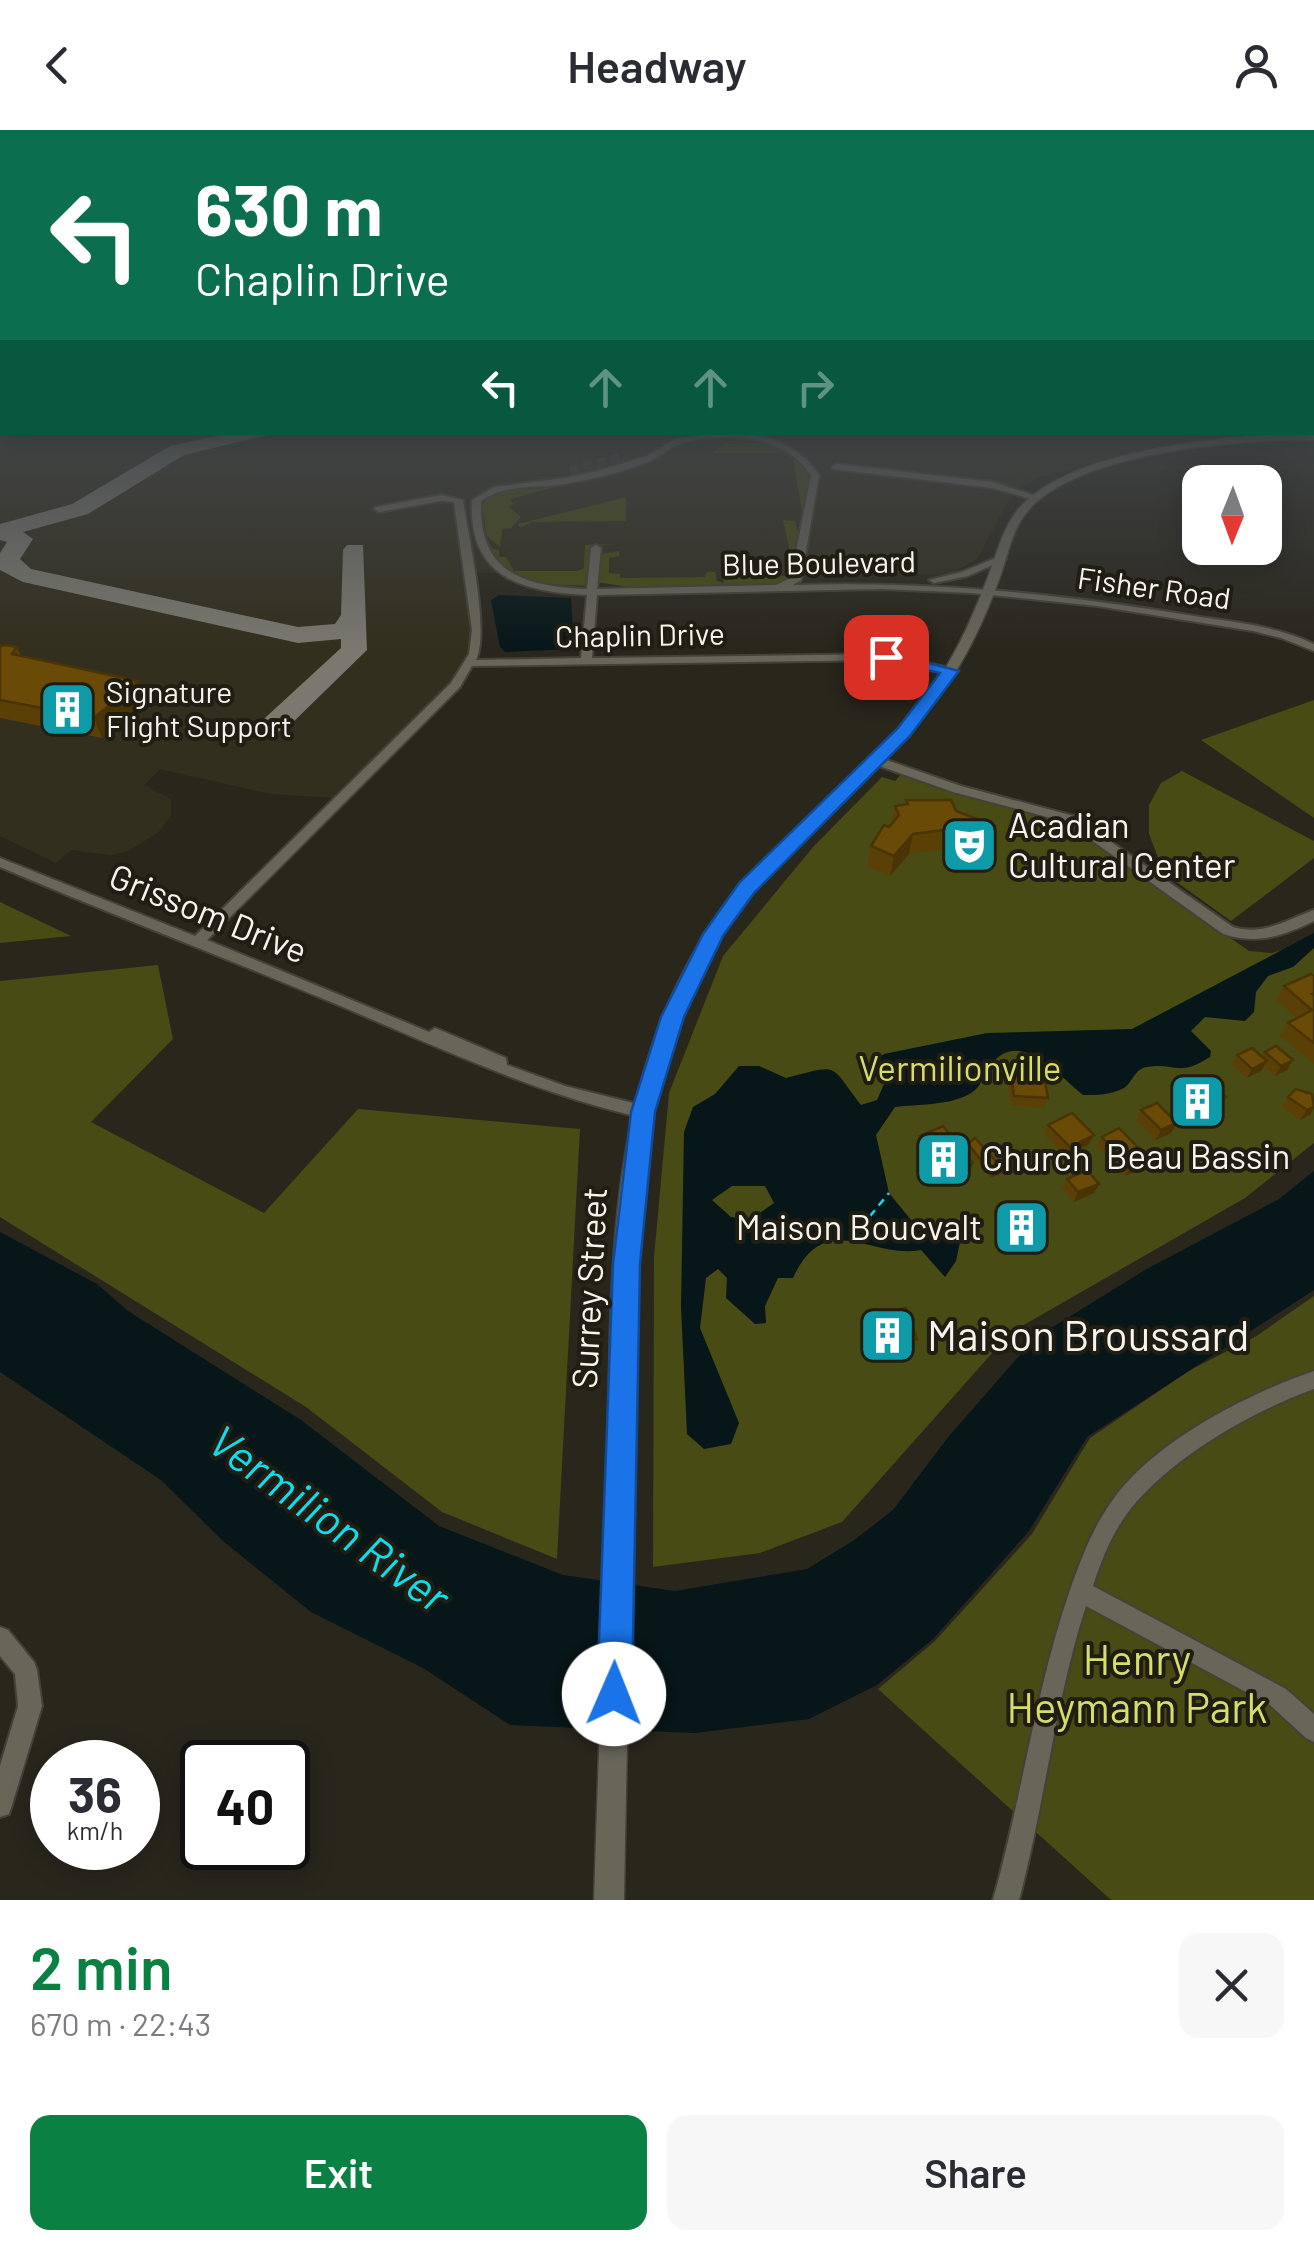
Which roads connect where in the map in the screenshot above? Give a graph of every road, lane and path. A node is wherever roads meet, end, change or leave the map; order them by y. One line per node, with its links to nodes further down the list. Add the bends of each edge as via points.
1 (515, 486): 11 (street, Blue Boulevard, via 476,500 490,564 536,585)
2 (814, 486): 9 (street)
3 (995, 486): 5 (street)
4 (1055, 486): 5 (street)
5 (1034, 497): 8 (street, Surrey Street, via 1016,519)
6 (380, 509): 16 (street, via 458,500 477,630)
7 (596, 548): 11 (street)
8 (1001, 559): 10 (street, Blue Boulevard); 13 (street, Surrey Street)
9 (796, 580): 10 (street, Blue Boulevard); 12 (street)
10 (932, 580): 13 (street, Blue Boulevard)
11 (592, 589): 12 (street, Blue Boulevard); 15 (street)
12 (776, 590): 13 (street, Blue Boulevard)
13 (989, 591): 14 (street, Fisher Road, via 1154,612); 17 (street, Surrey Street)
14 (1313, 646)
15 (586, 661): 16 (street, Chaplin Drive); 17 (street, Chaplin Drive, via 886,657)
16 (471, 663): 21 (street)
17 (950, 671): 18 (street, Surrey Street)
18 (875, 760): 20 (street, via 1070,819 1238,934 1268,936); 22 (street, Surrey Street, via 747,888 713,934 673,1017)
19 (0, 862): 21 (street, Grissom Drive)
20 (1314, 916)
21 (199, 940): 22 (street, Grissom Drive, via 393,1022 466,1044 538,1082)
22 (643, 1112): 28 (street, Surrey Street, via 627,1245)
23 (1314, 1380): 24 (street, via 1240,1410 1132,1492 1106,1526)
24 (1082, 1592): 26 (street, via 1278,1698); 29 (street)
25 (0, 1638): 27 (street, via 26,1670 30,1706)
26 (1314, 1730)
27 (0, 1806)
28 (609, 1900)
29 (1006, 1900)

